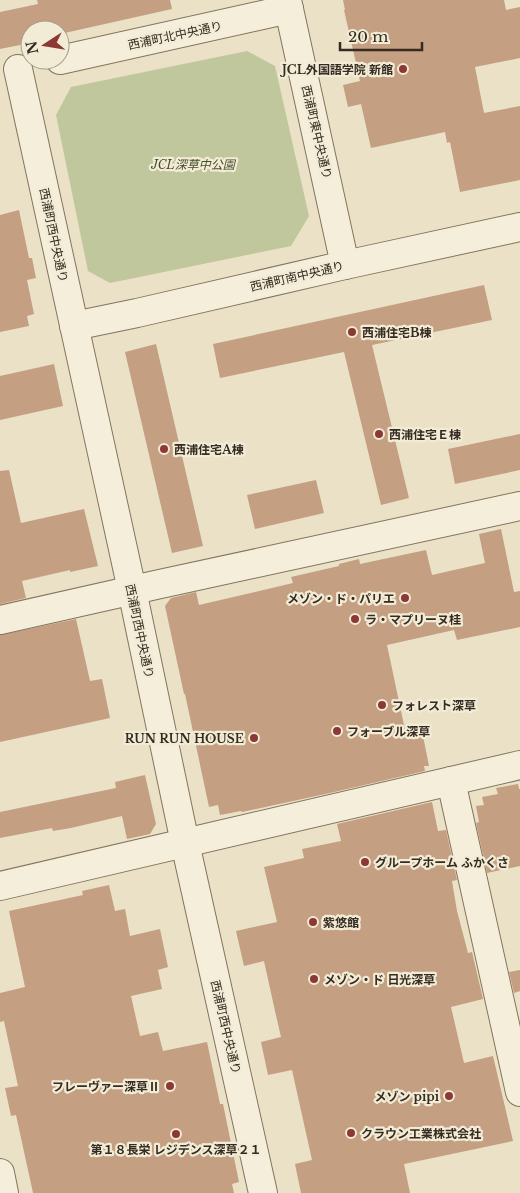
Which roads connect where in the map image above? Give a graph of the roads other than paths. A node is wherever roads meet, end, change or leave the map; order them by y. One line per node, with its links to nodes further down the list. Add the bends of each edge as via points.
1 (288, 4): 2 (street, 西浦町北中央通り); 5 (street, 西浦町東中央通り)
2 (70, 57)
3 (9, 71): 6 (street, 西浦町西中央通り)
4 (520, 227): 5 (street, 西浦町南中央通り)
5 (345, 264): 6 (street, 西浦町南中央通り)
6 (74, 326): 8 (street, 西浦町西中央通り)
7 (520, 506): 8 (street)
8 (132, 590): 9 (street); 12 (street, 西浦町西中央通り)
9 (0, 620)
10 (520, 765): 11 (street)
11 (451, 781): 12 (street); 14 (street)
12 (185, 843): 13 (street); 17 (street, 西浦町西中央通り)
13 (0, 886)
14 (520, 1092)
15 (0, 1173): 16 (street)
16 (4, 1193)
17 (263, 1193)

